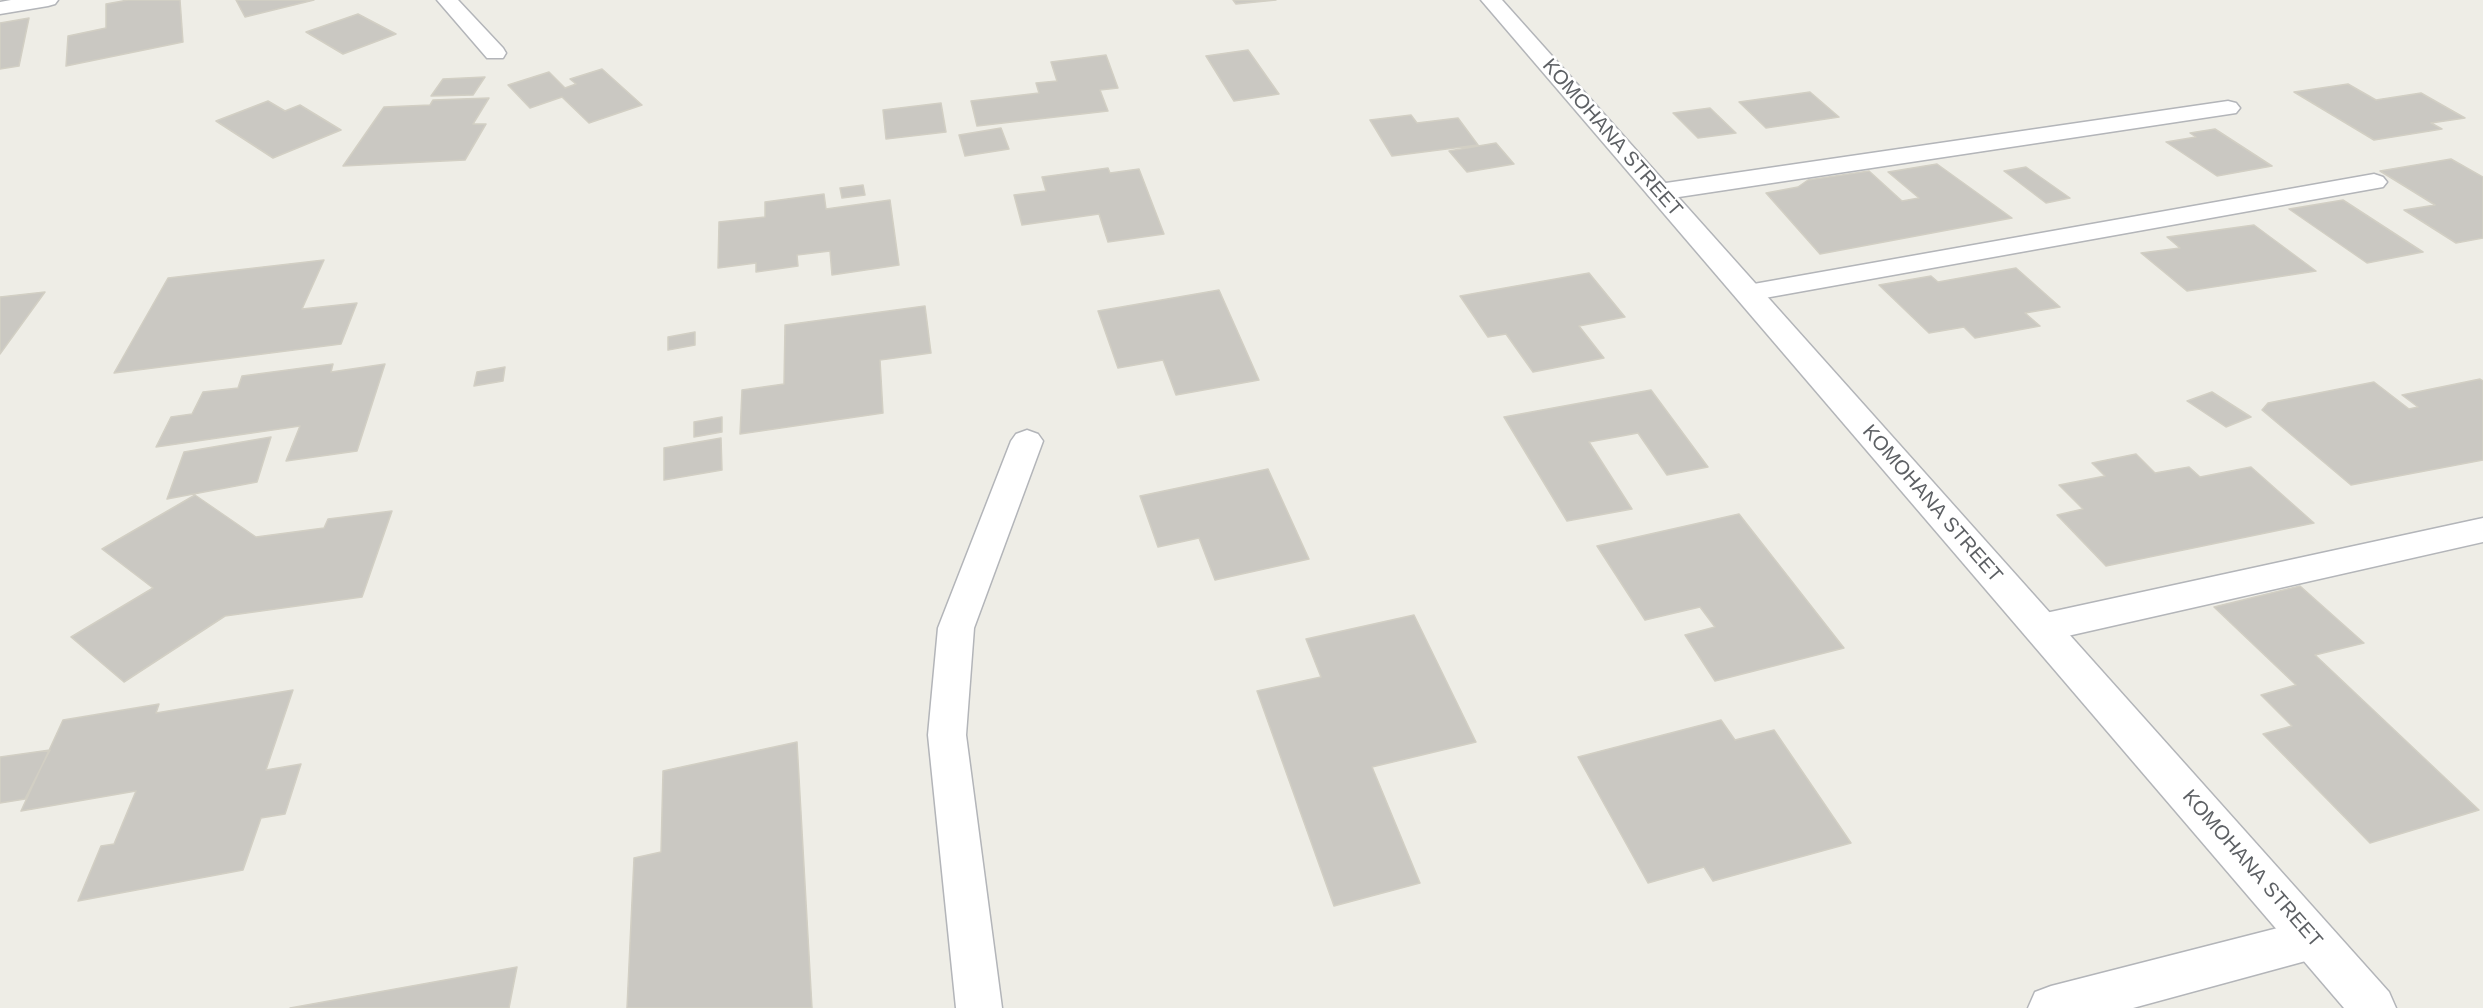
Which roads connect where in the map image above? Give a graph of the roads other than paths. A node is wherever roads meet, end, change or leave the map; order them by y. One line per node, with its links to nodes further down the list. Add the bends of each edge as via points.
1 (48, 0): 4 (street)
2 (447, 0): 5 (street)
3 (1491, 0): 8 (street, KOMOHANA STREET)
4 (0, 8)
5 (495, 52)
6 (2228, 108): 8 (street)
7 (2374, 182): 9 (street)
8 (1659, 192): 9 (street, KOMOHANA STREET)
9 (1748, 293): 12 (street, KOMOHANA STREET)
10 (1027, 441): 14 (street, via 956,628 947,735)
11 (2483, 530): 12 (street)
12 (2041, 628): 13 (street, KOMOHANA STREET)
13 (2313, 939): 15 (street); 16 (street, KOMOHANA STREET)
14 (979, 1008)
15 (2051, 1008)
16 (2373, 1008)

